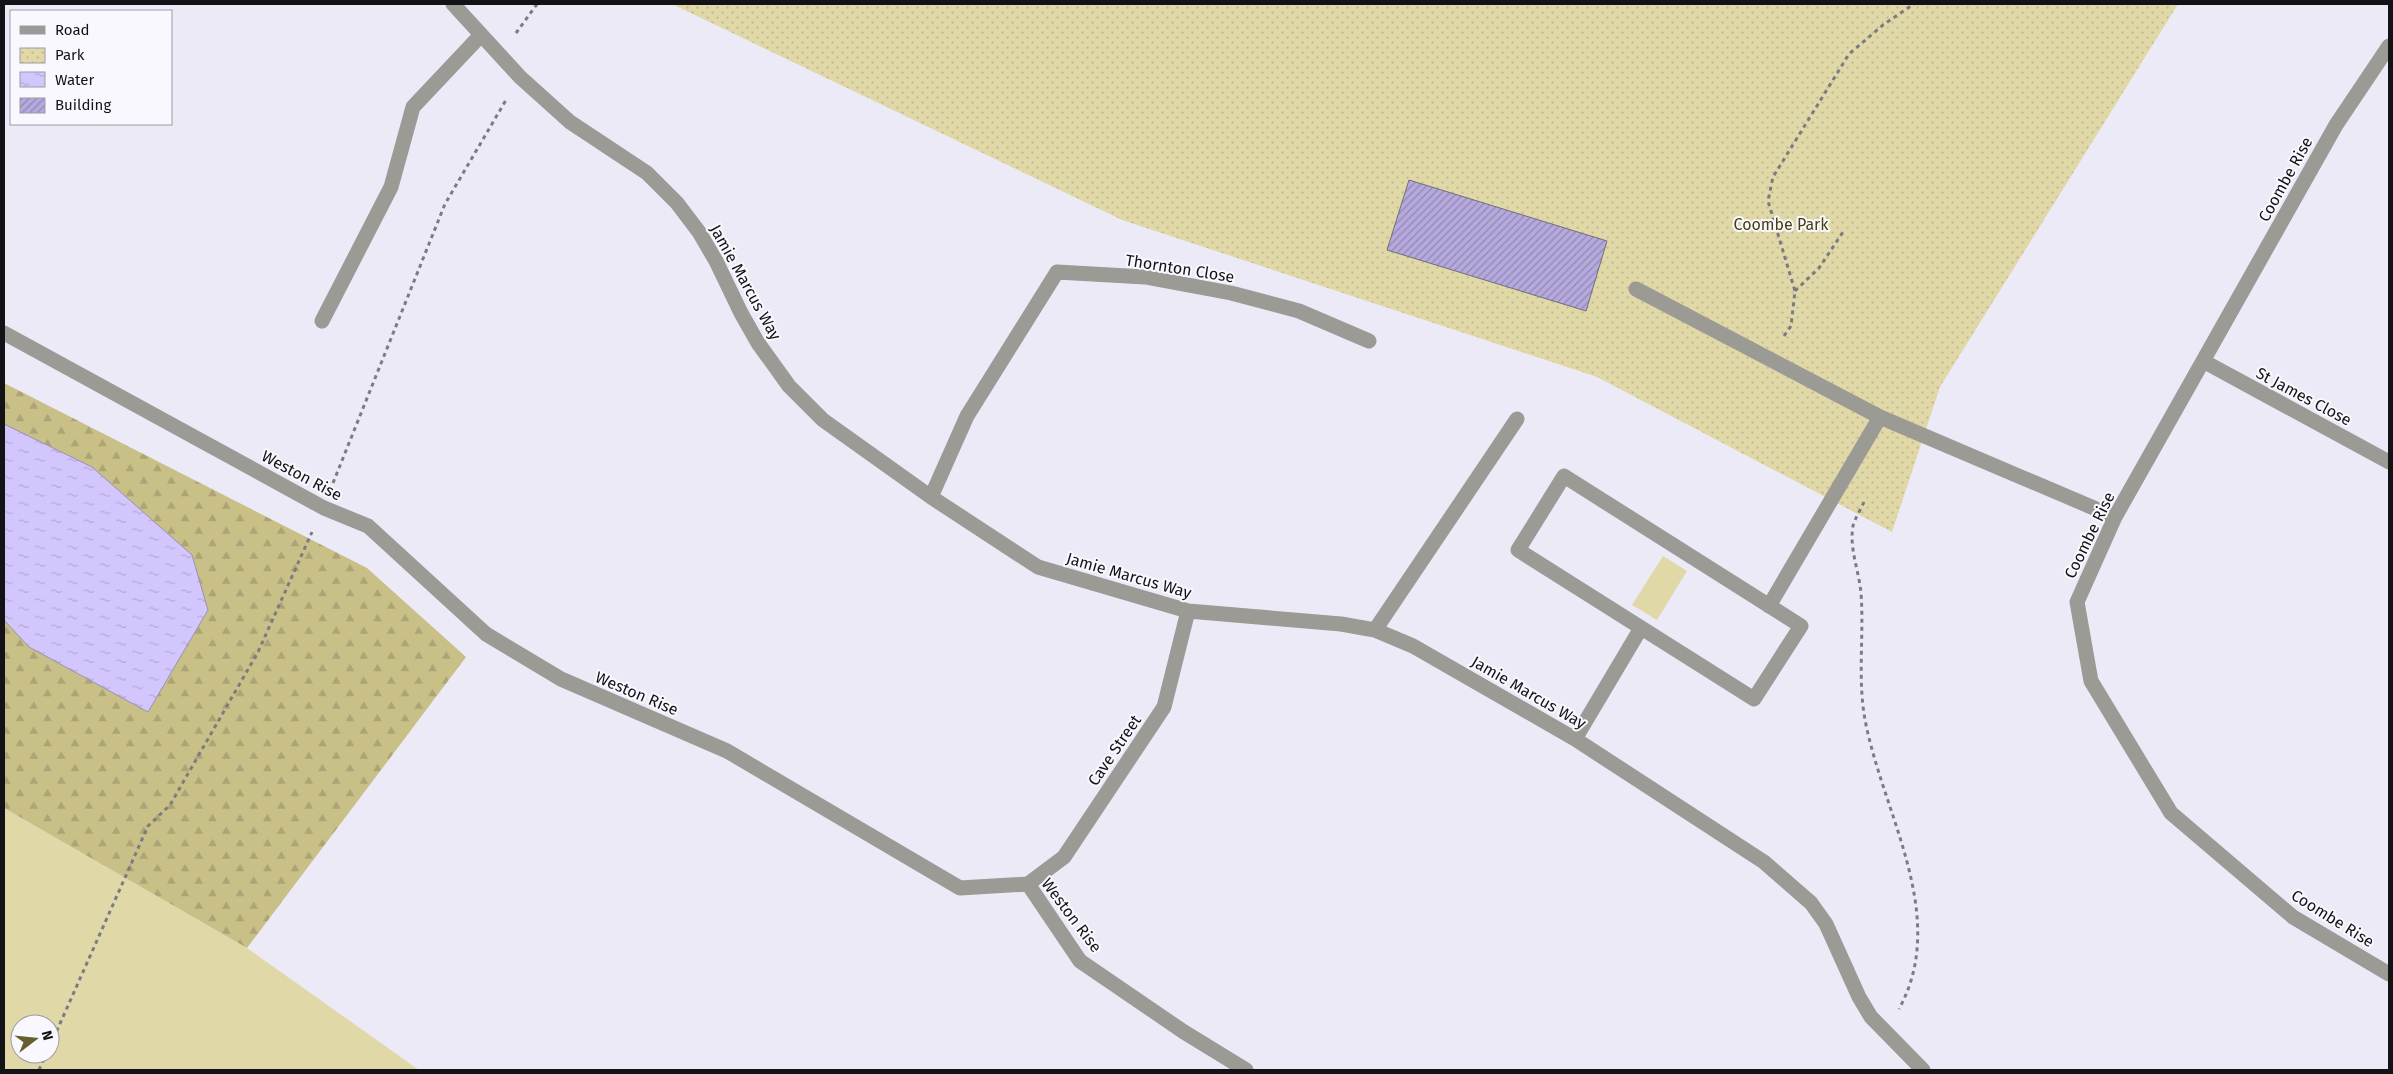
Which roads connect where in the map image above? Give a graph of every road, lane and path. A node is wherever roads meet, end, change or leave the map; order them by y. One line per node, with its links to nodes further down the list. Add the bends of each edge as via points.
1 (453, 4): 5 (street, Jamie Marcus Way)
2 (537, 4): 4 (path)
3 (1914, 4): 10 (path, via 1849,54 1773,177 1768,201)
4 (516, 34)
5 (480, 36): 7 (street, Jamie Marcus Way); 11 (street, via 412,107 391,187)
6 (2389, 46): 15 (street, Coombe Rise, via 2336,124)
7 (520, 77): 20 (street, Jamie Marcus Way, via 570,122 647,174 677,203 716,261 758,343 789,386 823,420); 21 (path, via 445,204)
8 (1843, 232): 10 (path, via 1819,268)
9 (1636, 289): 14 (street)
10 (1795, 291): 14 (path, via 1791,326)
11 (322, 321)
12 (4, 333): 21 (street, Weston Rise)
13 (1369, 341): 20 (street, Thornton Close, via 1300,311 1230,294 1145,277 1057,272 967,416)
14 (1768, 359): 16 (street)
15 (2202, 361): 18 (street, St James Close); 22 (street, Coombe Rise)
16 (1880, 417): 22 (street); 23 (street)
17 (1517, 419): 26 (street)
18 (2389, 462)
19 (1867, 495): 31 (path, via 1854,526 1854,554 1861,592 1863,706 1872,752 1914,885 1919,919 1918,948 1904,1000)
20 (931, 497): 24 (street, Jamie Marcus Way, via 1038,566)
21 (324, 508): 28 (street, Weston Rise, via 368,526 486,634 560,679 727,751 960,888); 30 (path, via 258,652 170,805 148,826)
22 (2115, 517): 29 (street, Coombe Rise, via 2077,602 2091,681 2171,813 2293,917)
23 (1769, 606): 25 (street, via 1800,626 1754,699); 25 (street, via 1564,476 1518,550)
24 (1188, 611): 26 (street, Jamie Marcus Way); 28 (street, Cave Street, via 1164,707 1064,857)
25 (1641, 628): 27 (street)
26 (1375, 630): 27 (street, Jamie Marcus Way, via 1412,646)
27 (1575, 739): 31 (street, Jamie Marcus Way, via 1764,862 1811,904 1826,924 1859,997)
28 (1028, 884): 32 (street, Weston Rise, via 1080,961)
29 (2389, 974)
30 (60, 1024)
31 (1886, 1034): 33 (street, Jamie Marcus Way)
32 (1246, 1070)
33 (1923, 1070)

